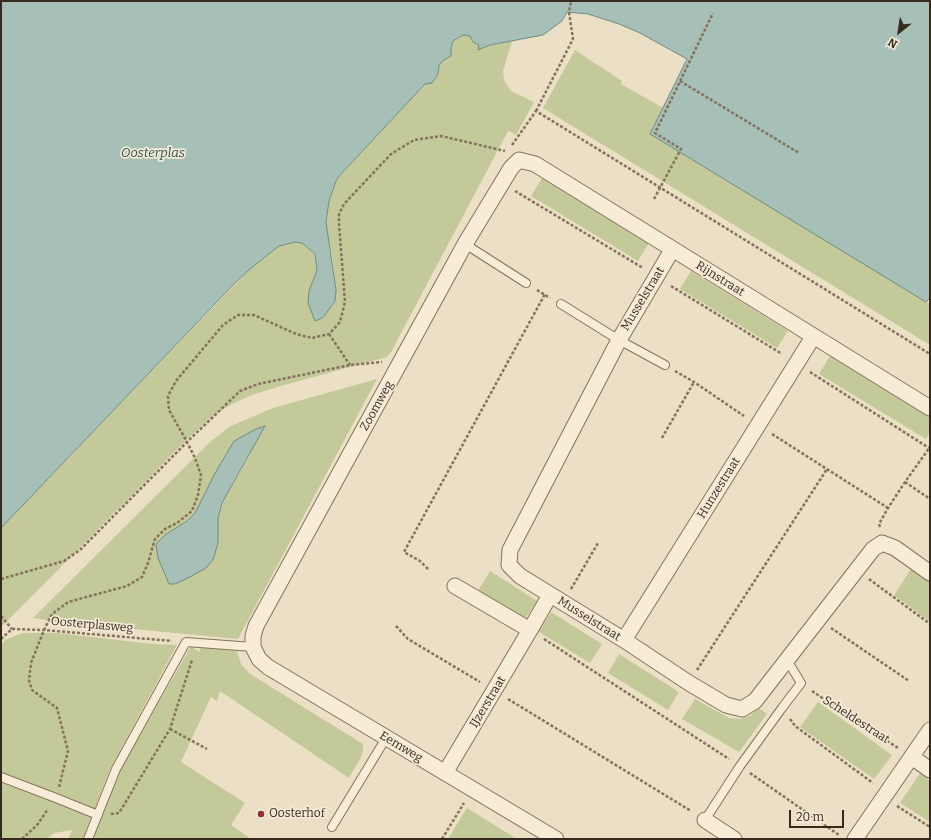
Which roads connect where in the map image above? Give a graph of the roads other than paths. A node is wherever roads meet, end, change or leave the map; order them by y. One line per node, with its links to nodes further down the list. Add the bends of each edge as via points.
1 (511, 168): 2 (street, Zoomweg); 3 (street, Rijnstraat, via 519,160 536,164)
2 (465, 244): 4 (lane); 15 (street, Zoomweg, via 256,626)
3 (672, 250): 6 (street, Rijnstraat); 7 (street, Musselstraat)
4 (526, 283)
5 (561, 304): 7 (lane)
6 (813, 337): 9 (street, Rijnstraat); 14 (street, Hunzestraat)
7 (619, 340): 8 (lane); 12 (street, Musselstraat, via 510,550 509,565 520,576)
8 (665, 365)
9 (930, 408)
10 (930, 573): 16 (street, Musselstraat, via 895,548 882,543 873,549)
11 (456, 586): 13 (street)
12 (550, 595): 13 (street, IJzerstraat); 14 (street, Musselstraat)
13 (530, 630): 21 (street, IJzerstraat)
14 (624, 640): 16 (street, Musselstraat, via 726,705 742,709 755,701)
15 (253, 647): 18 (street, Eemweg, via 259,659 268,667); 23 (lane, via 186,642 116,769)
16 (787, 660): 24 (lane, via 801,683 740,766)
17 (930, 730): 19 (street)
18 (386, 738): 21 (street, Eemweg); 25 (lane)
19 (912, 757): 20 (street); 29 (street)
20 (930, 770)
21 (446, 773): 27 (street, Eemweg)
22 (1, 777): 23 (lane)
23 (98, 815): 26 (lane)
24 (705, 820): 28 (street)
25 (332, 827)
26 (88, 839)
27 (556, 839)
28 (734, 839)
29 (855, 839)

